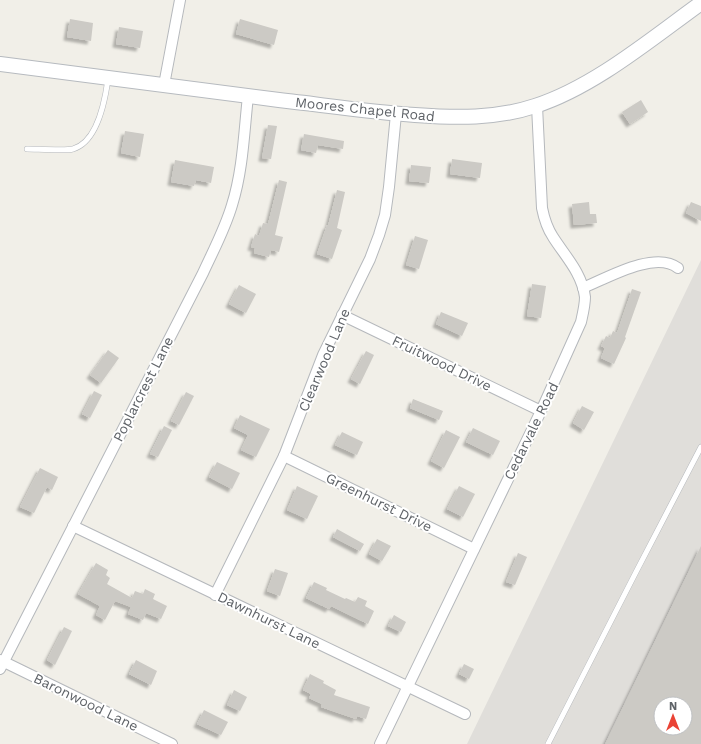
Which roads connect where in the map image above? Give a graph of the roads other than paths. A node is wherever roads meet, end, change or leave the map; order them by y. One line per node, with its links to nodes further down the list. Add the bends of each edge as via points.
1 (180, 0): 5 (street)
2 (701, 3): 7 (main road, Moores Chapel Road, via 589,81)
3 (0, 64): 4 (main road, Moores Chapel Road)
4 (109, 78): 5 (main road, Moores Chapel Road); 9 (lane, via 99,119 85,143 72,150)
5 (164, 85): 6 (main road, Moores Chapel Road)
6 (248, 96): 8 (main road, Moores Chapel Road); 16 (street, Poplarcrest Lane, via 242,161 232,206 219,239)
7 (536, 106): 8 (main road, Moores Chapel Road, via 472,117); 11 (street, Cedarvale Road, via 544,220 577,273)
8 (396, 114): 12 (street, Clearwood Lane, via 385,215 370,259)
9 (26, 149)
10 (678, 268): 11 (street, via 664,262 644,263)
11 (583, 288): 13 (street, Cedarvale Road, via 582,322)
12 (342, 315): 13 (street, Fruitwood Drive); 15 (street, Clearwood Lane, via 323,355)
13 (541, 411): 17 (street, Cedarvale Road)
14 (701, 447): 24 (lane)
15 (284, 456): 17 (street, Greenhurst Drive); 18 (street, Clearwood Lane)
16 (73, 526): 18 (street, Dawnhurst Lane); 19 (street, Poplarcrest Lane)
17 (474, 549): 20 (street, Cedarvale Road)
18 (215, 594): 20 (street, Dawnhurst Lane)
19 (1, 664): 22 (street, Baronwood Lane)
20 (408, 686): 21 (street, Dawnhurst Lane); 23 (street, Cedarvale Road)
21 (465, 714)
22 (172, 744)
23 (380, 744)
24 (548, 744)

